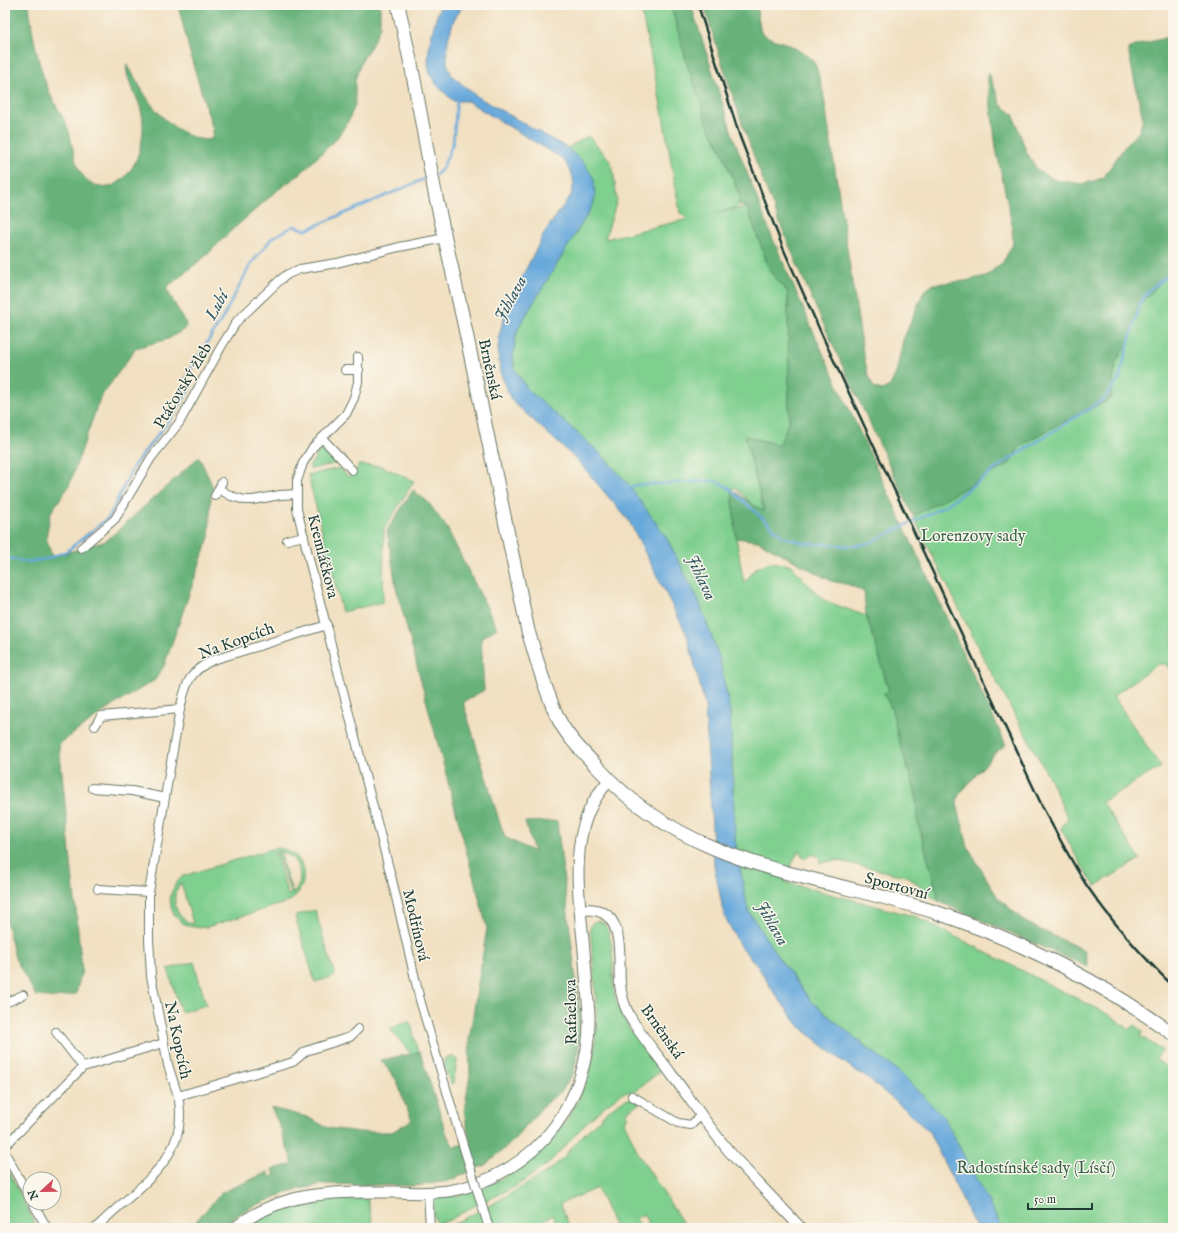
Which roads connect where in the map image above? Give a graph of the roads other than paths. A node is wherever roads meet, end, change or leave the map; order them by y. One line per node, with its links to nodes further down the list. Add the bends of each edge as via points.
1 (398, 5): 2 (main road, Brněnská)
2 (445, 238): 12 (street, Ptáčovský žleb, via 294,271 280,280 237,321 179,423 151,458 115,519); 16 (main road, Brněnská, via 528,631 558,719)
3 (358, 357): 5 (street, Kremláčkova)
4 (345, 370): 5 (street)
5 (359, 370): 6 (street, Kremláčkova, via 354,398 346,414)
6 (322, 438): 7 (street); 9 (street, Kremláčkova, via 312,447 303,462 297,481)
7 (352, 470)
8 (219, 489): 9 (street, via 245,500)
9 (297, 494): 10 (street, Kremláčkova, via 297,509)
10 (304, 536): 11 (street); 13 (street, Kremláčkova)
11 (287, 540)
12 (81, 548)
13 (327, 625): 14 (street, Na Kopcích, via 203,665 196,670 185,687); 41 (street, Modřínová, bridge, via 420,1000)
14 (180, 709): 15 (street, via 101,716); 18 (street, Na Kopcích)
15 (95, 726)
16 (609, 781): 21 (main road, via 600,791 587,817 579,848 577,870); 26 (main road, Sportovní, via 643,809 690,838 736,858 934,912 978,928 1080,975)
17 (92, 788): 18 (street, via 132,791)
18 (165, 798): 20 (street, Na Kopcích)
19 (98, 889): 20 (street)
20 (149, 892): 27 (street, Na Kopcích, via 148,939 151,976)
21 (580, 910): 31 (street, Brněnská, via 603,912 612,921 618,935 620,986 626,1008 641,1034); 35 (main road, Rafaelova, via 589,1032 581,1077 565,1112 545,1138 526,1156 508,1168 470,1185)
22 (23, 995): 23 (street)
23 (5, 1003)
24 (358, 1030): 29 (street, Na Kopcích, via 350,1037 306,1052 293,1062)
25 (56, 1032): 28 (street)
26 (1173, 1034)
27 (164, 1043): 28 (street); 29 (street, Na Kopcích)
28 (83, 1067): 32 (street)
29 (178, 1096): 39 (street, via 180,1119 174,1144 167,1159 152,1177)
30 (632, 1096): 31 (street, via 678,1123 691,1126)
31 (701, 1115): 42 (street, Brněnská, via 733,1155)
32 (5, 1146)
33 (5, 1153): 34 (street)
34 (22, 1184)
35 (428, 1193): 37 (street); 40 (main road, Rafaelova, via 313,1194 273,1205)
36 (37, 1211): 38 (street)
37 (430, 1227)
38 (47, 1228)
39 (96, 1228)
40 (235, 1228)
41 (489, 1228)
42 (801, 1228)

